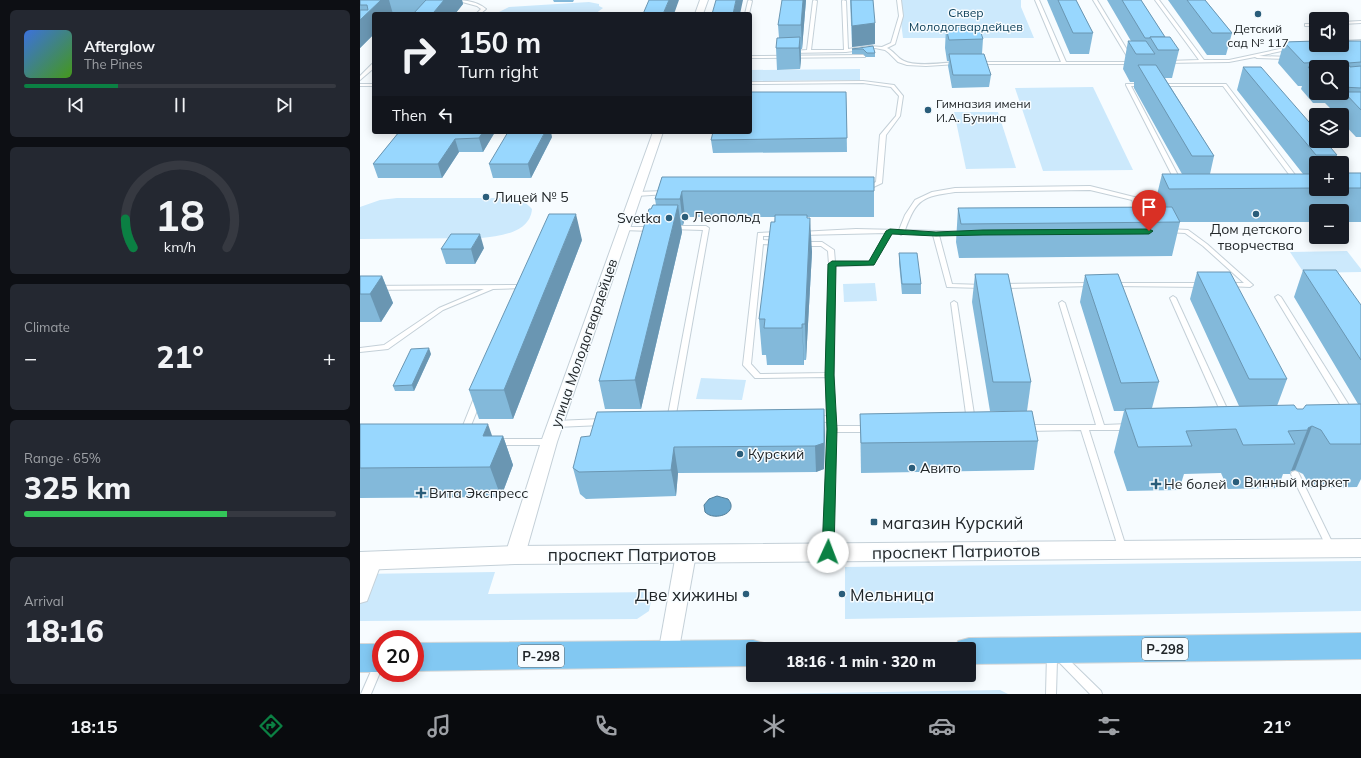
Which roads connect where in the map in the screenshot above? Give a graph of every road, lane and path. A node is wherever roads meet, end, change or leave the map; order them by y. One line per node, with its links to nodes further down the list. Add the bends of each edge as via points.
1 (457, 0): 10 (lane, via 478,5 484,9)
2 (704, 0): 11 (street)
3 (899, 0): 19 (lane, via 901,16 893,44)
4 (1037, 0): 30 (lane)
5 (1095, 0): 31 (lane)
6 (1156, 0): 28 (lane)
7 (750, 1): 12 (lane)
8 (815, 1): 22 (lane)
9 (844, 1): 20 (lane)
10 (480, 12)
11 (700, 12)
12 (747, 12)
13 (1361, 22): 14 (lane)
14 (1349, 23)
15 (1361, 41): 16 (lane)
16 (1350, 42): 18 (lane)
17 (1295, 47): 25 (lane)
18 (1361, 48)
19 (881, 49): 20 (lane); 33 (lane, via 887,49 900,62 908,64)
20 (846, 51): 22 (lane)
21 (752, 52): 22 (lane)
22 (809, 52)
23 (863, 56): 24 (lane)
24 (752, 57)
25 (1248, 57): 26 (lane); 28 (lane)
26 (1293, 58)
27 (1164, 62): 28 (lane)
28 (1203, 62)
29 (972, 63): 30 (lane)
30 (1064, 63): 31 (lane)
31 (1133, 63): 32 (lane)
32 (1141, 63)
33 (964, 64)
34 (372, 67): 35 (lane)
35 (360, 79)
36 (752, 83): 47 (lane, via 863,82 892,86 902,96 898,116 883,135 879,183)
37 (360, 85): 38 (lane)
38 (372, 85)
39 (1349, 113): 40 (lane)
40 (1361, 113)
41 (657, 134): 49 (street, улица Молодогвардейцев)
42 (1324, 148): 43 (lane)
43 (1331, 156)
44 (1349, 179): 50 (lane)
45 (1181, 186): 46 (lane, via 1128,85 1224,85)
46 (1301, 187)
47 (863, 189)
48 (675, 193): 49 (lane)
49 (636, 194): 54 (street, улица Молодогвардейцев)
50 (1361, 194)
51 (1134, 199): 52 (lane); 53 (lane); 60 (lane, via 1090,188 955,190 932,194 917,201)
52 (1169, 199)
53 (1146, 225)
54 (624, 229): 85 (lane, via 706,228); 88 (street, улица Молодогвардейцев)
55 (890, 231): 59 (lane); 60 (lane); 65 (lane, via 871,264)
56 (1164, 231): 67 (lane, via 1186,231 1206,245 1250,285)
57 (975, 232): 61 (lane)
58 (783, 233): 62 (lane, via 760,234)
59 (799, 233)
60 (901, 233): 61 (lane)
61 (936, 234): 68 (lane, via 949,286)
62 (760, 242): 63 (lane); 80 (lane, via 747,365 758,376)
63 (783, 243)
64 (799, 244): 65 (lane, via 822,244 831,250)
65 (832, 264): 80 (lane)
66 (1210, 285): 71 (lane)
67 (1218, 285)
68 (989, 286)
69 (997, 286): 70 (lane)
70 (1100, 286)
71 (1108, 286)
72 (495, 287): 73 (lane); 74 (lane, via 526,284); 79 (lane, via 440,309 386,348)
73 (360, 288)
74 (521, 295)
75 (1278, 297): 82 (lane)
76 (1173, 298): 84 (lane)
77 (954, 302): 92 (lane, via 972,428)
78 (1062, 303): 90 (lane)
79 (360, 350)
80 (830, 375): 83 (lane)
81 (482, 390): 96 (lane)
82 (1353, 418)
83 (831, 419): 86 (lane); 94 (lane)
84 (1228, 419)
85 (671, 420)
86 (808, 420)
87 (610, 422): 88 (lane)
88 (556, 424): 98 (street, улица Молодогвардейцев)
89 (1084, 427): 90 (lane); 93 (lane); 102 (lane)
90 (1101, 427): 91 (lane)
91 (1139, 427)
92 (965, 428)
93 (1020, 428)
94 (832, 429): 95 (lane); 103 (lane)
95 (879, 429)
96 (460, 442)
97 (490, 442): 98 (lane)
98 (550, 442): 105 (street, улица Молодогвардейцев)
99 (1295, 474): 100 (lane)
100 (1331, 548): 101 (street, проспект Патриотов); 102 (street, проспект Патриотов)
101 (1361, 548)
102 (1123, 550): 103 (street, проспект Патриотов)
103 (828, 552): 104 (street, проспект Патриотов)
104 (686, 554): 105 (street, проспект Патриотов); 112 (street)
105 (516, 555): 106 (street, проспект Патриотов)
106 (366, 561): 107 (street)
107 (360, 595)
108 (1361, 646): 109 (highway, Р-298)
109 (1052, 650): 110 (highway, Р-298); 118 (lane); 119 (lane)
110 (976, 651)
111 (746, 653): 112 (highway, Р-298)
112 (668, 654): 113 (highway, Р-298)
113 (424, 657)
114 (360, 658): 115 (highway)
115 (372, 658)
116 (372, 680): 117 (lane)
117 (366, 694)
118 (1051, 694)
119 (1097, 694)

